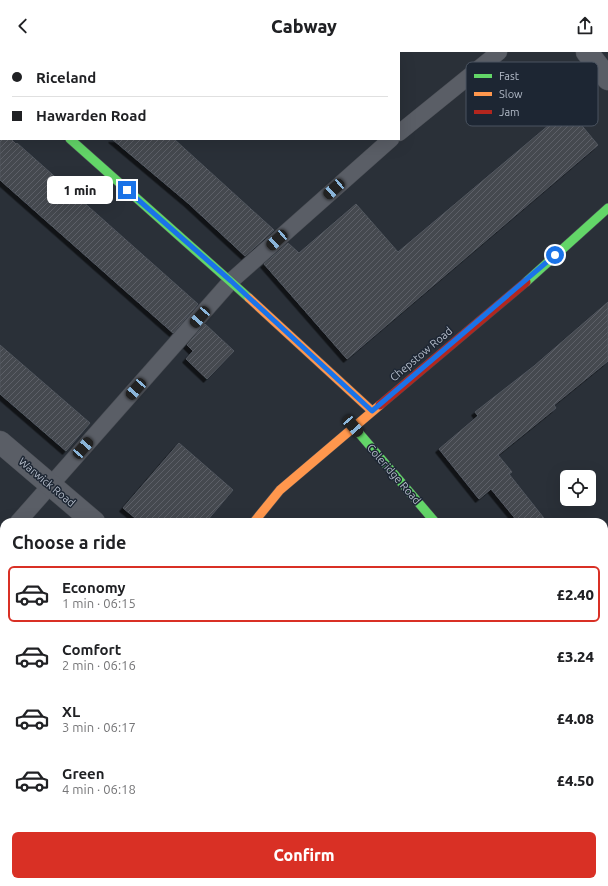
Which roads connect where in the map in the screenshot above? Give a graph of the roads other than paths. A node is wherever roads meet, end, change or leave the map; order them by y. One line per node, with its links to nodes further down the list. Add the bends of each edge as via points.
1 (499, 52): 3 (lane)
2 (587, 52): 4 (street)
3 (486, 62)
4 (595, 62)
5 (598, 66): 7 (street)
6 (466, 78): 8 (lane)
7 (608, 79)
8 (400, 131)
9 (71, 140): 12 (street)
10 (390, 140): 12 (lane)
11 (608, 208): 13 (street, Chepstow Road, via 524,283)
12 (231, 281): 13 (street); 16 (lane)
13 (372, 411): 14 (street, Chepstow Road)
14 (353, 426): 19 (street, Chepstow Road, via 280,490); 20 (street, Coleridge Road)
15 (0, 442): 16 (street, Warwick Road)
16 (51, 484): 17 (lane); 18 (street, Warwick Road)
17 (21, 518)
18 (89, 518)
19 (257, 518)
20 (432, 518)

